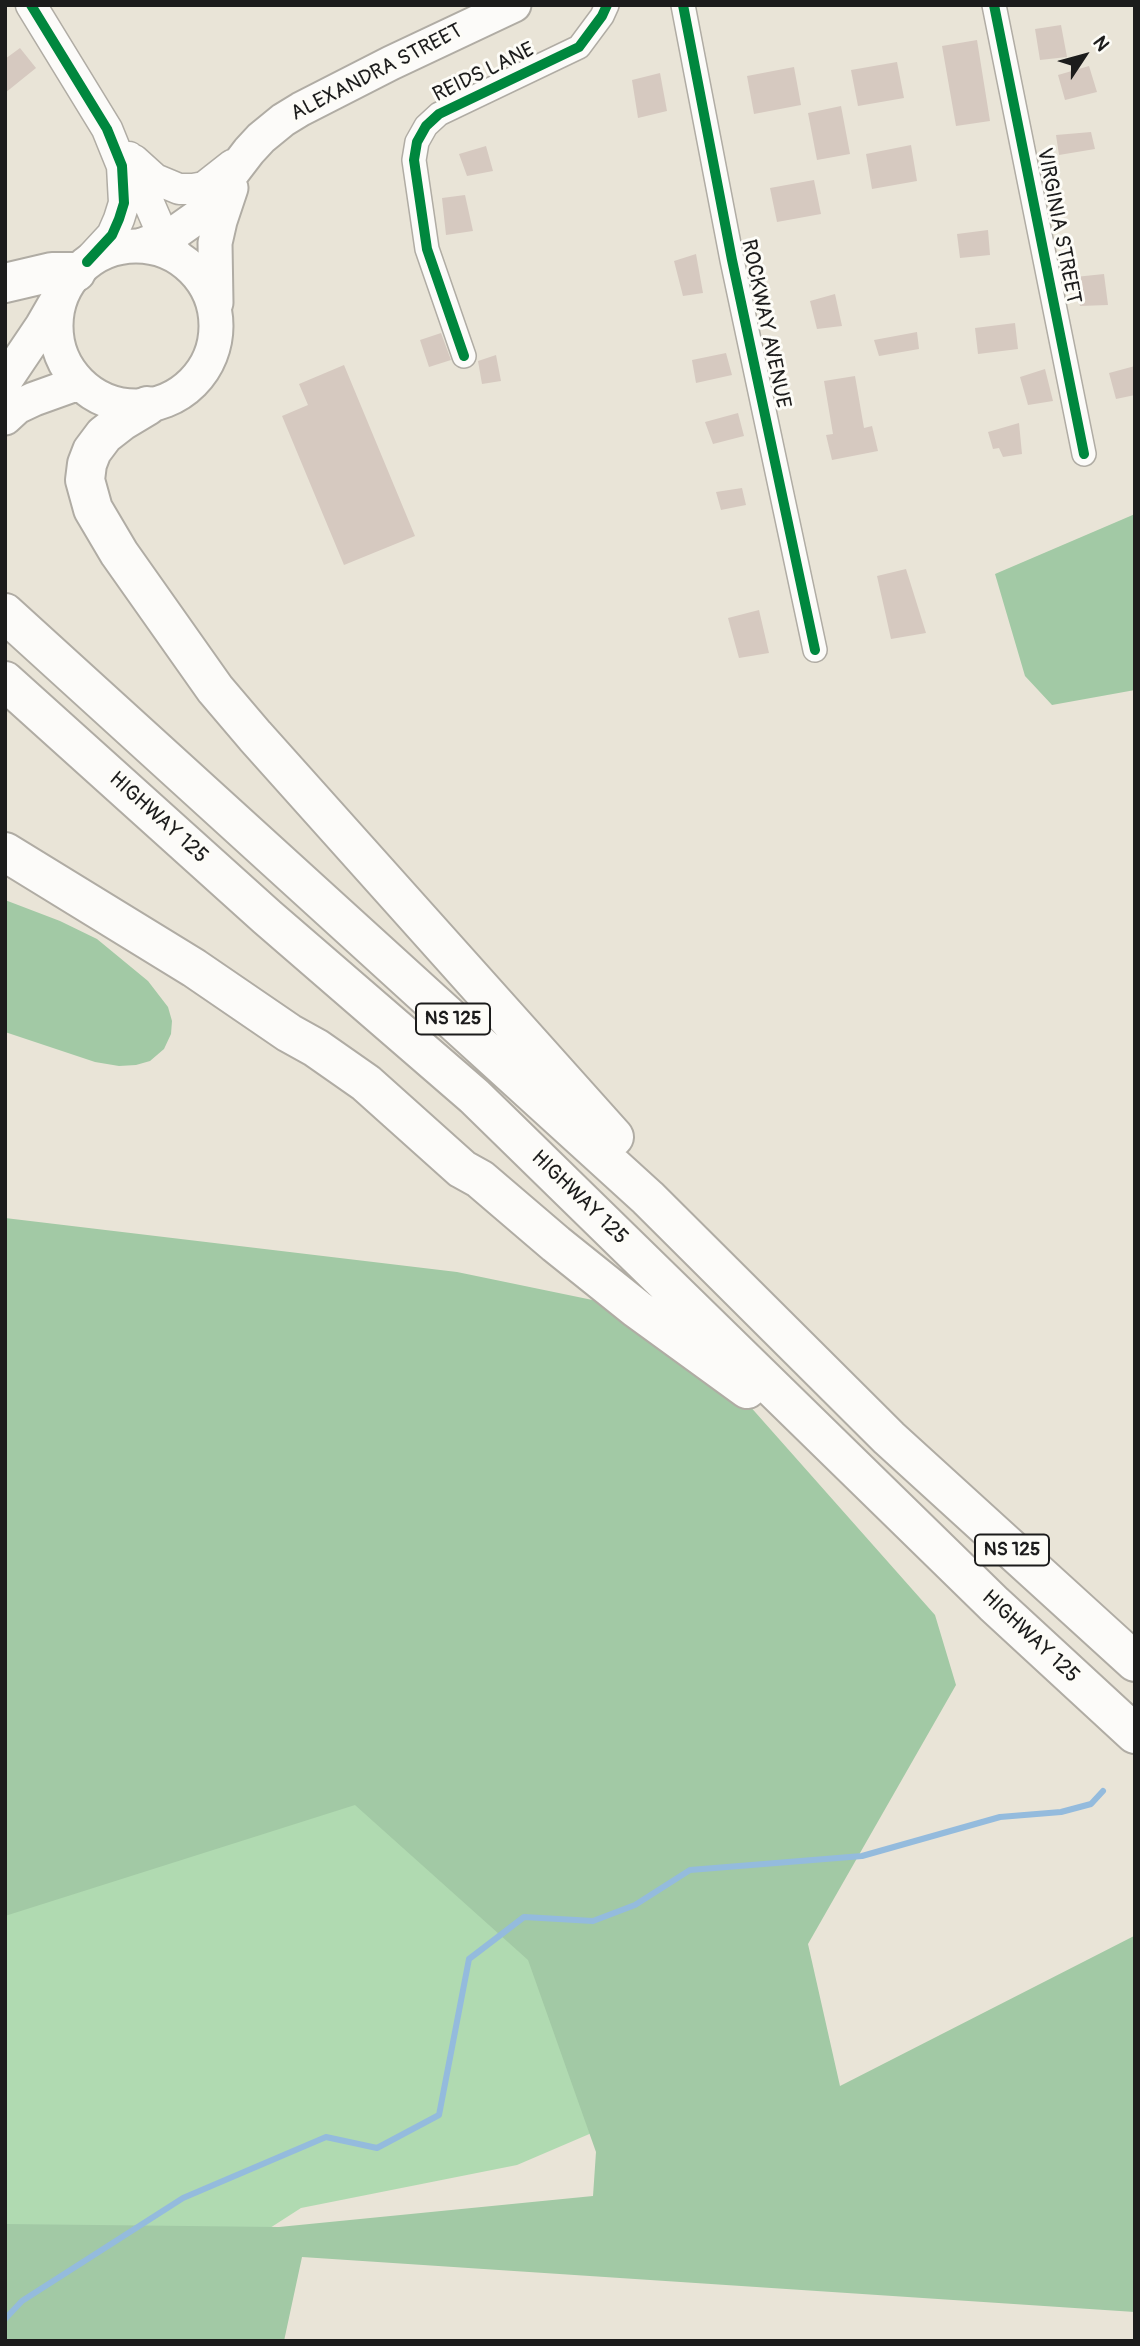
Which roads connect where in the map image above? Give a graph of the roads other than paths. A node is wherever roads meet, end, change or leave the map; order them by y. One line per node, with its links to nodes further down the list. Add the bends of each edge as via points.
1 (31, 5): 6 (street)
2 (514, 5): 7 (main road, ALEXANDRA STREET, via 301,109)
3 (607, 5): 13 (street, REIDS LANE, via 579,47 439,114 417,142 414,160 428,249)
4 (683, 5): 20 (street, ROCKWAY AVENUE)
5 (994, 5): 18 (street, VIRGINIA STREET)
6 (107, 130): 8 (street); 10 (street, via 122,166 124,203 112,235)
7 (249, 151): 8 (street, via 215,180 193,189 179,189 155,179); 9 (main road, ALEXANDRA STREET, via 200,215); 12 (main road, ALEXANDRA STREET, via 227,200 215,243)
8 (126, 153): 9 (street)
9 (161, 247): 10 (main road, via 112,249); 12 (main road, via 201,277)
10 (77, 273): 11 (highway, via 52,272); 14 (main road); 15 (main road, via 58,310 57,338 65,364)
11 (5, 284)
12 (216, 316): 16 (main road, via 215,344 204,370 186,390)
13 (464, 356)
14 (5, 381)
15 (83, 386): 16 (main road, via 120,405); 17 (main road, via 73,385 34,399)
16 (147, 406): 23 (highway, via 96,444 85,480 101,525 151,600 255,736)
17 (5, 418)
18 (1084, 453)
19 (5, 613): 23 (highway, NS 125, via 648,1198)
20 (815, 650)
21 (5, 681): 24 (highway, HIGHWAY 125 / NS 125, via 474,1096)
22 (5, 852): 24 (highway, via 194,968 366,1083 462,1169 480,1178 637,1309)
23 (889, 1438): 25 (highway, NS 125)
24 (856, 1469): 26 (highway, HIGHWAY 125 / NS 125, via 993,1604)
25 (1135, 1662)
26 (1135, 1734)

